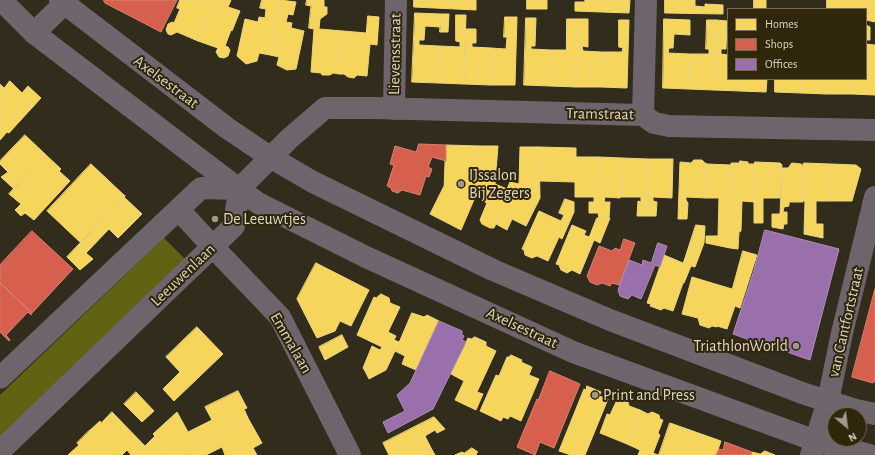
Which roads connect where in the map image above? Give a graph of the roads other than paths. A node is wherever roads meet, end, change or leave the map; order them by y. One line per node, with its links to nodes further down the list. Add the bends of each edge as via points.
1 (1, 0): 5 (street, Axelsestraat)
2 (396, 0): 6 (street, Lievensstraat)
3 (646, 0): 7 (street)
4 (64, 1): 5 (street, Axelsestraat); 9 (street, Axelsestraat, via 228,128)
5 (34, 33): 10 (street, Axelsestraat)
6 (394, 109): 7 (street, Tramstraat); 9 (street, via 325,108)
7 (643, 115): 8 (street, Tramstraat, via 654,123 669,126)
8 (875, 130)
9 (270, 157): 10 (street); 15 (street, Axelsestraat, via 313,182 493,270 610,320)
10 (238, 189): 12 (street, via 201,188); 13 (street, Leeuwenlaan, via 234,226); 17 (street, Axelsestraat, via 258,202 366,257 573,352)
11 (875, 197): 15 (street, van Cantfortstraat)
12 (179, 210): 13 (street, Emmalaan); 14 (street)
13 (213, 247): 18 (street, Leeuwenlaan); 19 (street, Emmalaan, via 280,317)
14 (0, 378)
15 (828, 401): 16 (street, Axelsestraat); 17 (street)
16 (875, 414)
17 (813, 448): 20 (street, Axelsestraat)
18 (0, 451)
19 (350, 455)
20 (869, 455)

